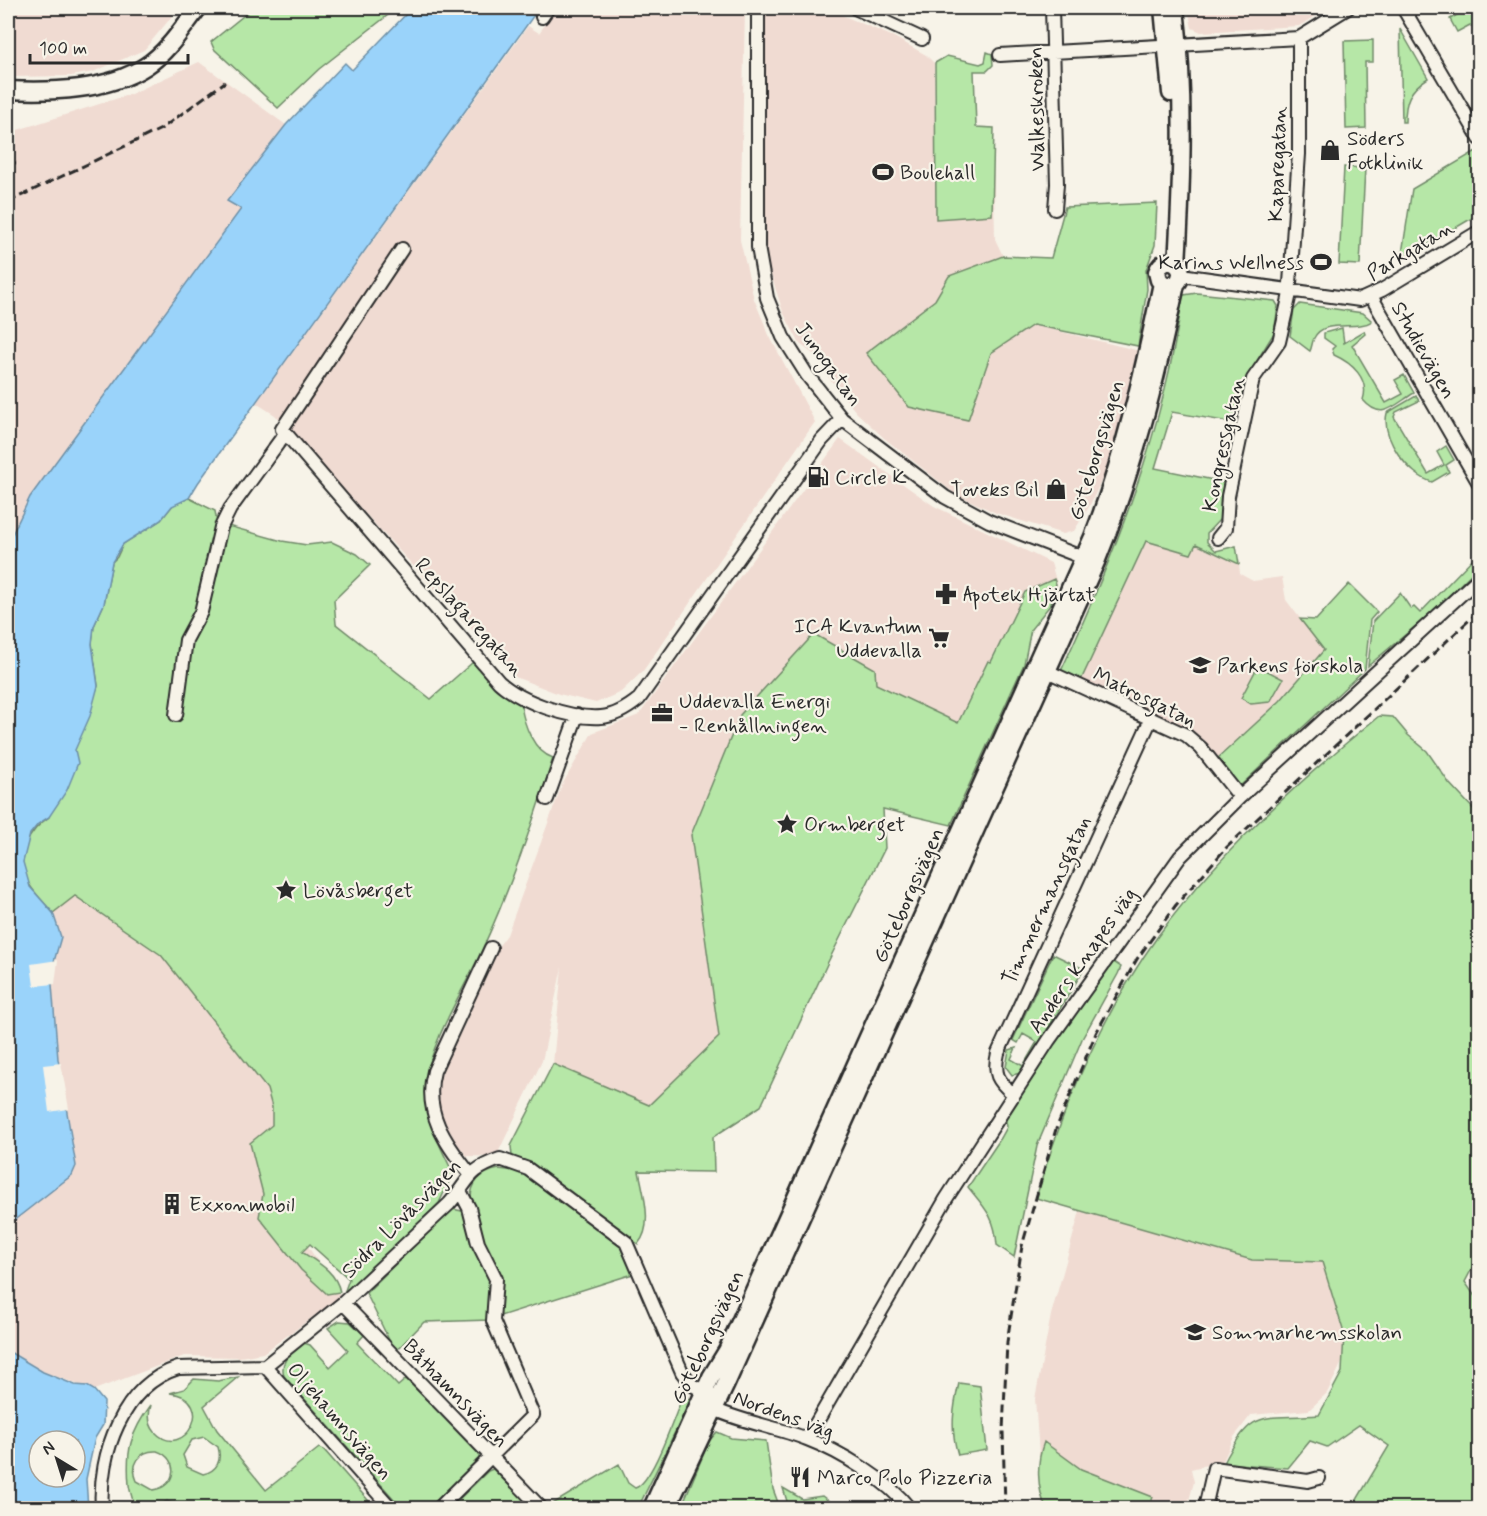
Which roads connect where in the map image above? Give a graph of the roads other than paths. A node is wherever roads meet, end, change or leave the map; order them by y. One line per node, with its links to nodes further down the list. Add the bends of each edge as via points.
1 (198, 8): 14 (main road, via 158,57 132,73 89,85 42,91)
2 (758, 8): 22 (street, Junogatan, via 758,247 764,285 783,337)
3 (855, 8): 10 (street)
4 (1052, 8): 12 (street, Walkeskroken)
5 (1162, 8): 11 (main road, Göteborgsvägen)
6 (1175, 8): 11 (main road, Göteborgsvägen)
7 (1348, 8): 9 (street)
8 (1403, 8): 15 (street)
9 (1299, 38): 11 (street); 20 (street, Kaparegatan, via 1299,154)
10 (922, 39)
11 (1173, 46): 12 (street); 19 (main road, Göteborgsvägen, via 1182,163)
12 (1054, 54): 13 (street); 16 (street, Walkeskroken)
13 (1000, 55)
14 (8, 90)
15 (1479, 139)
16 (1055, 209)
17 (1479, 231): 21 (street, Parkgatan)
18 (402, 249): 23 (street, via 283,424)
19 (1172, 274): 20 (street, Parkgatan); 26 (main road, Göteborgsvägen, via 1142,433 1127,483)
20 (1290, 292): 21 (street, Parkgatan, via 1355,300); 25 (street, Kongressgatan, via 1279,342 1253,380 1228,496 1226,528)
21 (1371, 296): 24 (street, Studievägen)
22 (842, 419): 26 (street, Junogatan, via 967,510); 30 (street, Repslagaregatan, via 822,440 643,695 613,714)
23 (284, 435): 29 (street, via 230,508 221,527 201,612 186,640); 30 (street, Repslagaregatan, via 499,682 526,700)
24 (1479, 485)
25 (1218, 538)
26 (1090, 560): 28 (main road, Göteborgsvägen); 40 (main road, Göteborgsvägen, via 727,1351)
27 (1479, 577): 32 (street, Anders Knapes väg)
28 (1047, 671): 31 (street, Matrosgatan); 40 (main road, Göteborgsvägen)
29 (176, 715)
30 (577, 715): 33 (street)
31 (1151, 719): 32 (street, Matrosgatan, via 1186,735 1201,748); 35 (street, Timmermansgatan, via 998,1053 996,1074)
32 (1240, 797): 35 (street, Anders Knapes väg, via 1180,857)
33 (547, 799)
34 (491, 948): 36 (street, via 434,1071 430,1093 434,1117 444,1138)
35 (1013, 1094): 41 (street, Anders Knapes väg, via 946,1199)
36 (470, 1174): 37 (street, Södra Lövåsvägen); 40 (street, Södra Lövåsvägen, via 500,1159 528,1169 626,1242 682,1372)
37 (460, 1191): 38 (street, Södra Lövåsvägen); 42 (street, via 470,1208 478,1243 496,1279 493,1321 533,1415)
38 (343, 1303): 39 (street, Södra Lövåsvägen); 42 (street, Båthamnsvägen)
39 (265, 1366): 45 (street, Oljehamnsvägen, via 178,1368 147,1384 132,1400 111,1444 103,1476); 46 (street, Oljehamnsvägen)
40 (709, 1401): 41 (street, Nordens väg); 48 (main road, Göteborgsvägen); 49 (main road, Göteborgsvägen)
41 (807, 1439): 50 (street, Nordens väg, via 878,1479)
42 (492, 1458): 44 (street, Båthamnsvägen); 47 (street)
43 (1319, 1478): 51 (street, via 1308,1481 1214,1468)
44 (541, 1508)
45 (102, 1509)
46 (391, 1509)
47 (439, 1509)
48 (652, 1509)
49 (667, 1509)
50 (909, 1509)
51 (1205, 1509)

